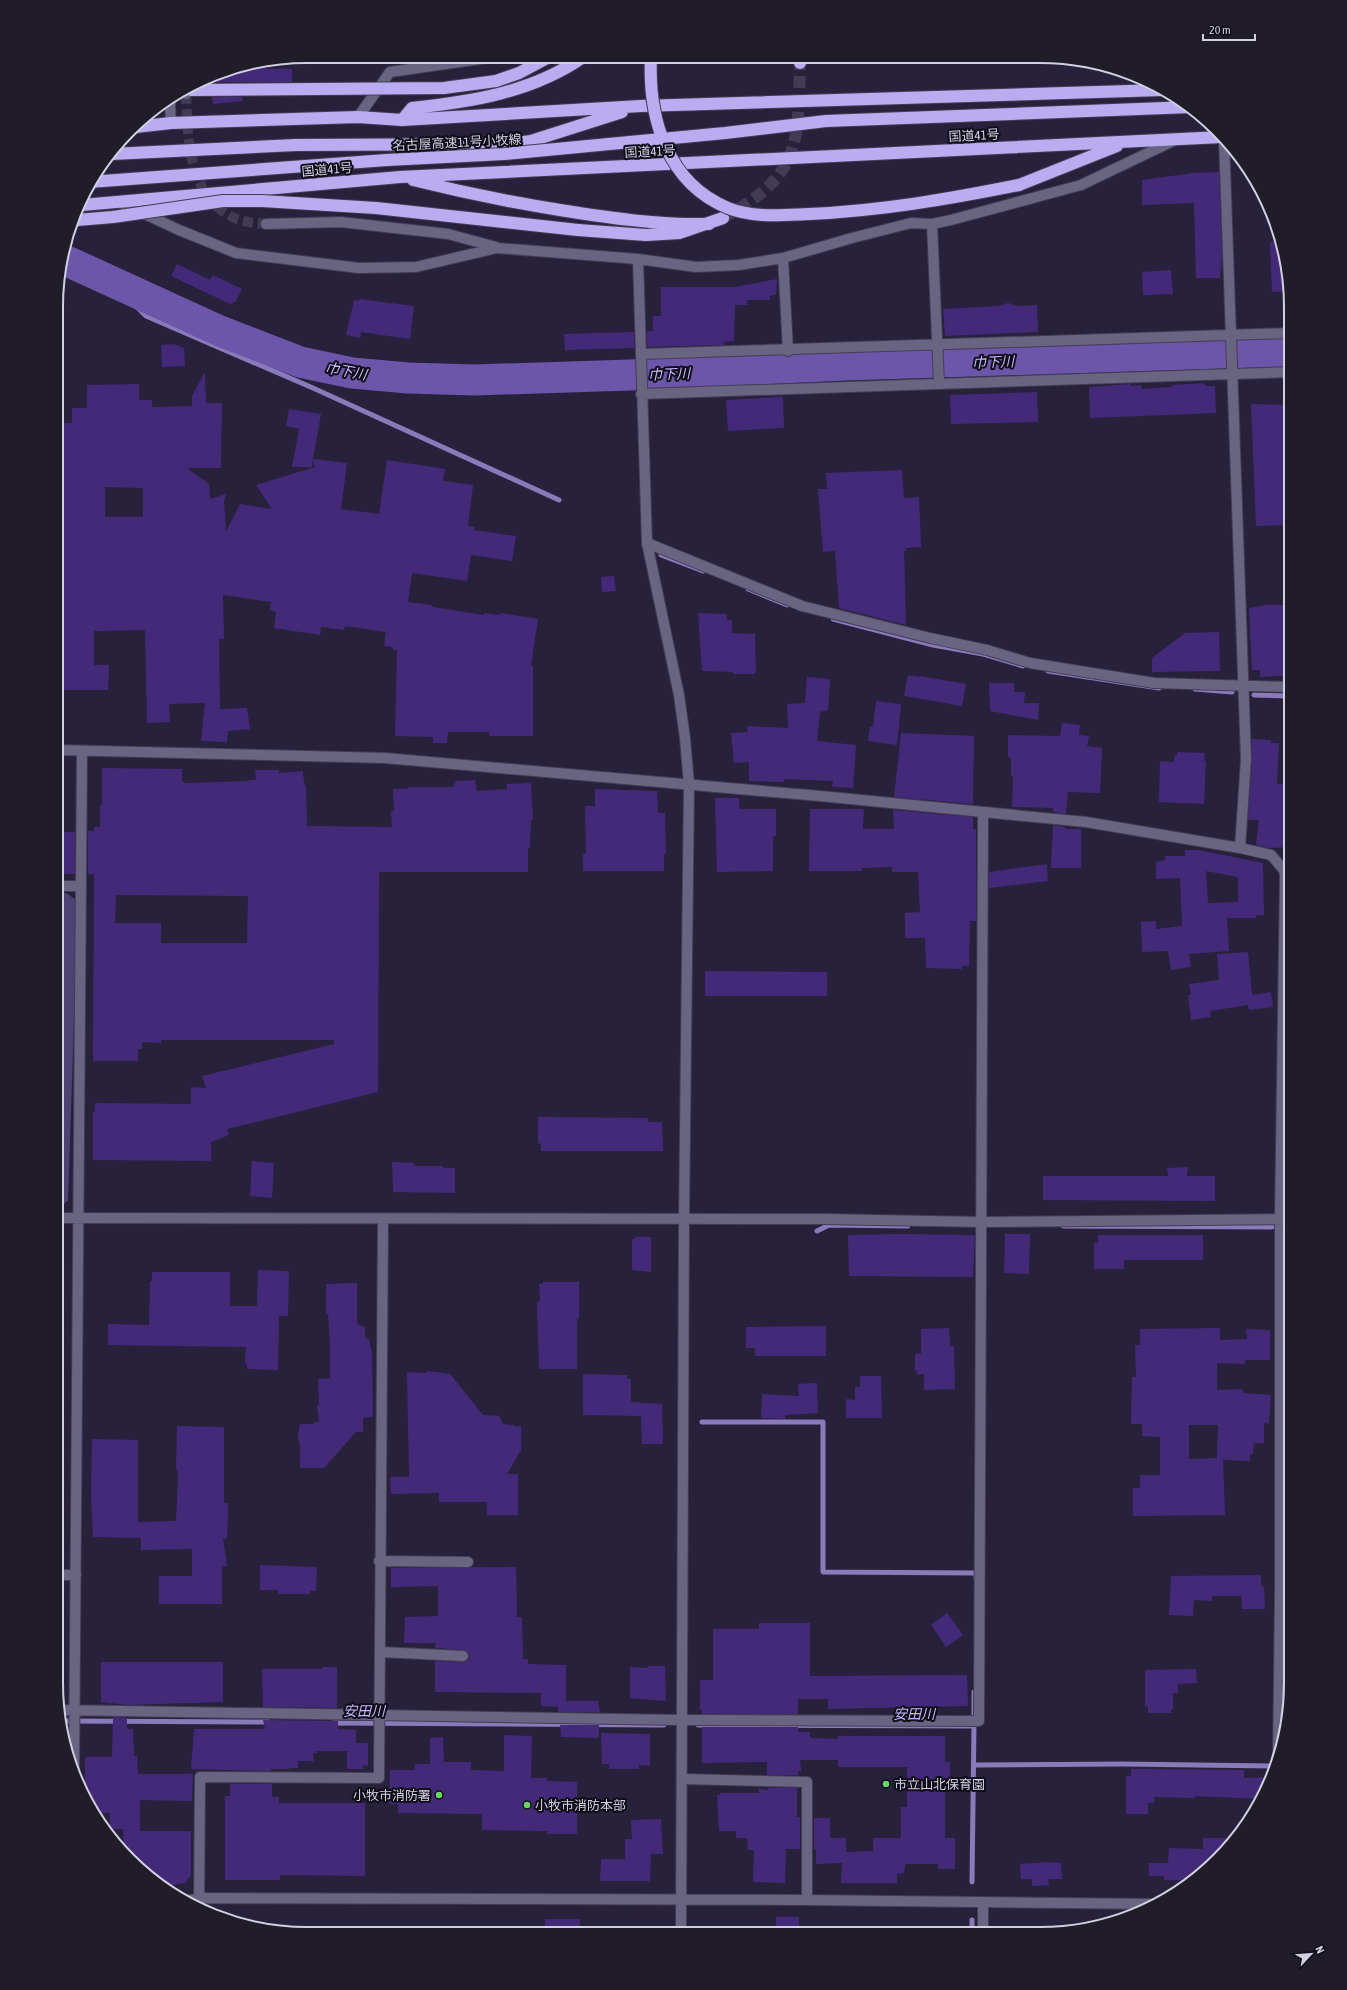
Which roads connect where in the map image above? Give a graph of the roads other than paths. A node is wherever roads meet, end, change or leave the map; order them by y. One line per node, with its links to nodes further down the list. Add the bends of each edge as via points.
1 (448, 63): 10 (street, via 390,72)
2 (538, 63): 6 (highway, bridge, via 520,73 496,81 444,88)
3 (574, 63): 11 (highway, via 535,83 493,95 459,103 412,108)
4 (651, 63): 16 (highway, bridge, via 656,123 675,166 692,186 710,200 752,214 779,216 849,212 946,200 1019,185)
5 (1152, 90): 8 (highway)
6 (192, 92)
7 (170, 105): 12 (street)
8 (641, 106): 11 (highway); 18 (highway, bridge, via 531,141 508,144 296,145)
9 (1180, 107): 20 (highway, 名古屋高速11号小牧線, bridge, via 826,121 504,154)
10 (358, 117): 11 (highway); 12 (highway)
11 (402, 120)
12 (171, 123): 13 (highway)
13 (145, 125)
14 (1214, 137): 15 (highway, 国道41号)
15 (1175, 140): 16 (highway, 国道41号); 27 (street, via 1081,185)
16 (1127, 142): 19 (highway, 国道41号)
17 (1224, 148): 32 (street)
18 (117, 154)
19 (400, 177): 21 (highway, 国道41号); 26 (highway, via 479,197 616,219 670,225)
20 (98, 181)
21 (117, 201): 22 (highway, 国道41号); 28 (street, via 236,253 351,267 416,267)
22 (86, 205)
23 (723, 218): 26 (highway)
24 (80, 220): 26 (highway, bridge, via 223,201 262,201 376,208 646,235 678,233)
25 (266, 224): 28 (street, via 340,222 448,234)
26 (708, 224)
27 (932, 224): 29 (street, via 911,223); 33 (street)
28 (497, 248): 30 (street)
29 (783, 258): 30 (street, via 739,265 696,267); 34 (street)
30 (638, 259): 35 (street)
31 (1284, 333): 32 (street)
32 (1231, 337): 33 (street); 37 (street)
33 (937, 344): 34 (street); 38 (street)
34 (788, 351): 35 (street)
35 (642, 354): 39 (street)
36 (1284, 372): 37 (street)
37 (1233, 373): 38 (street); 41 (street)
38 (939, 383): 39 (street)
39 (641, 394): 40 (street)
40 (647, 543): 41 (street, via 802,606 987,650 1030,663 1154,683); 45 (street, via 679,695)
41 (1242, 686): 42 (street); 47 (street, via 1246,759)
42 (1284, 687)
43 (63, 750): 44 (street)
44 (82, 751): 45 (street, via 385,758); 50 (street)
45 (688, 784): 46 (street); 57 (street)
46 (983, 812): 47 (street, via 1086,822); 58 (street)
47 (1240, 848): 48 (street, via 1271,855)
48 (1284, 870)
49 (63, 886): 50 (street)
50 (80, 886): 53 (street)
51 (1284, 1048): 54 (street)
52 (63, 1218): 53 (street)
53 (78, 1218): 56 (street); 63 (street)
54 (1280, 1219): 55 (street); 58 (street); 59 (street)
55 (1284, 1219)
56 (384, 1220): 57 (street); 60 (street)
57 (684, 1220): 58 (street); 70 (street)
58 (981, 1222): 70 (street, via 979,1721)
59 (1284, 1517)
60 (379, 1561): 61 (street); 65 (street)
61 (468, 1562)
62 (63, 1575): 63 (street)
63 (76, 1576): 68 (street)
64 (1284, 1617): 71 (street)
65 (381, 1652): 66 (street); 69 (street)
66 (463, 1656)
67 (65, 1710): 68 (street)
68 (75, 1710): 69 (street); 72 (street)
69 (379, 1716): 70 (street); 78 (street, via 378,1778 200,1777)
70 (682, 1720): 74 (street)
71 (1279, 1728)
72 (70, 1729): 73 (street)
73 (72, 1749)
74 (682, 1779): 75 (street, via 807,1782); 76 (street)
75 (807, 1900): 76 (street); 77 (street)
76 (682, 1901): 79 (street); 81 (street)
77 (983, 1902): 80 (street); 82 (street)
78 (199, 1903)
79 (201, 1903)
80 (1143, 1904)
81 (681, 1927)
82 (983, 1927)

